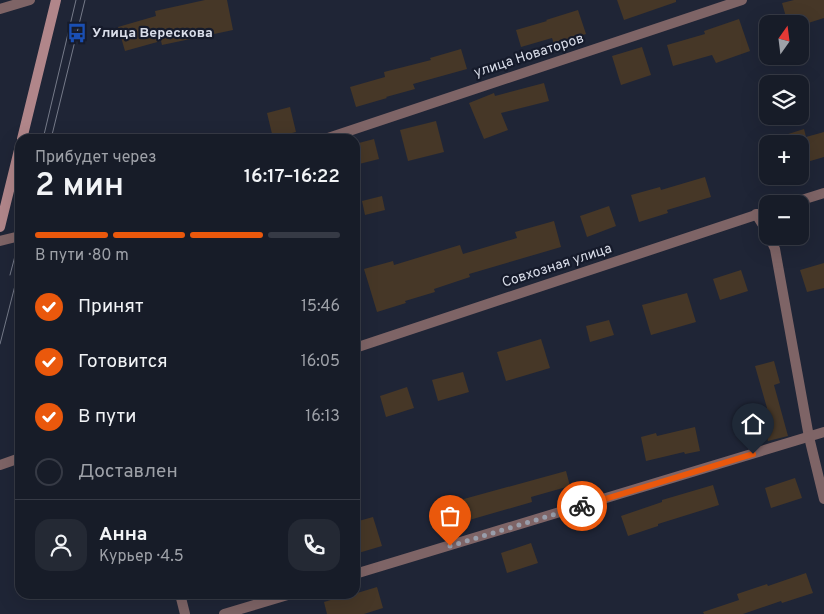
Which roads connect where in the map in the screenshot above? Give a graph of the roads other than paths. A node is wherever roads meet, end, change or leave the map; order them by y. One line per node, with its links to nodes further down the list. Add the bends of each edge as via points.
1 (30, 0): 4 (street)
2 (56, 0): 5 (main road)
3 (742, 0): 6 (street, улица Новаторов)
4 (0, 10)
5 (23, 134)
6 (340, 134)
7 (15, 166): 13 (main road)
8 (824, 193): 9 (street)
9 (809, 198)
10 (759, 213): 11 (street, Совхозная улица)
11 (756, 214): 12 (street); 17 (street, Совхозная улица)
12 (759, 219)
13 (0, 227)
14 (15, 237): 15 (street)
15 (0, 241)
16 (773, 245): 19 (street)
17 (360, 346)
18 (824, 432): 19 (street)
19 (809, 437): 22 (street); 23 (street)
20 (15, 460): 21 (street)
21 (0, 465)
22 (824, 499)
23 (360, 572)
24 (182, 599): 26 (street)
25 (274, 599): 27 (street)
26 (186, 614)
27 (224, 614)

